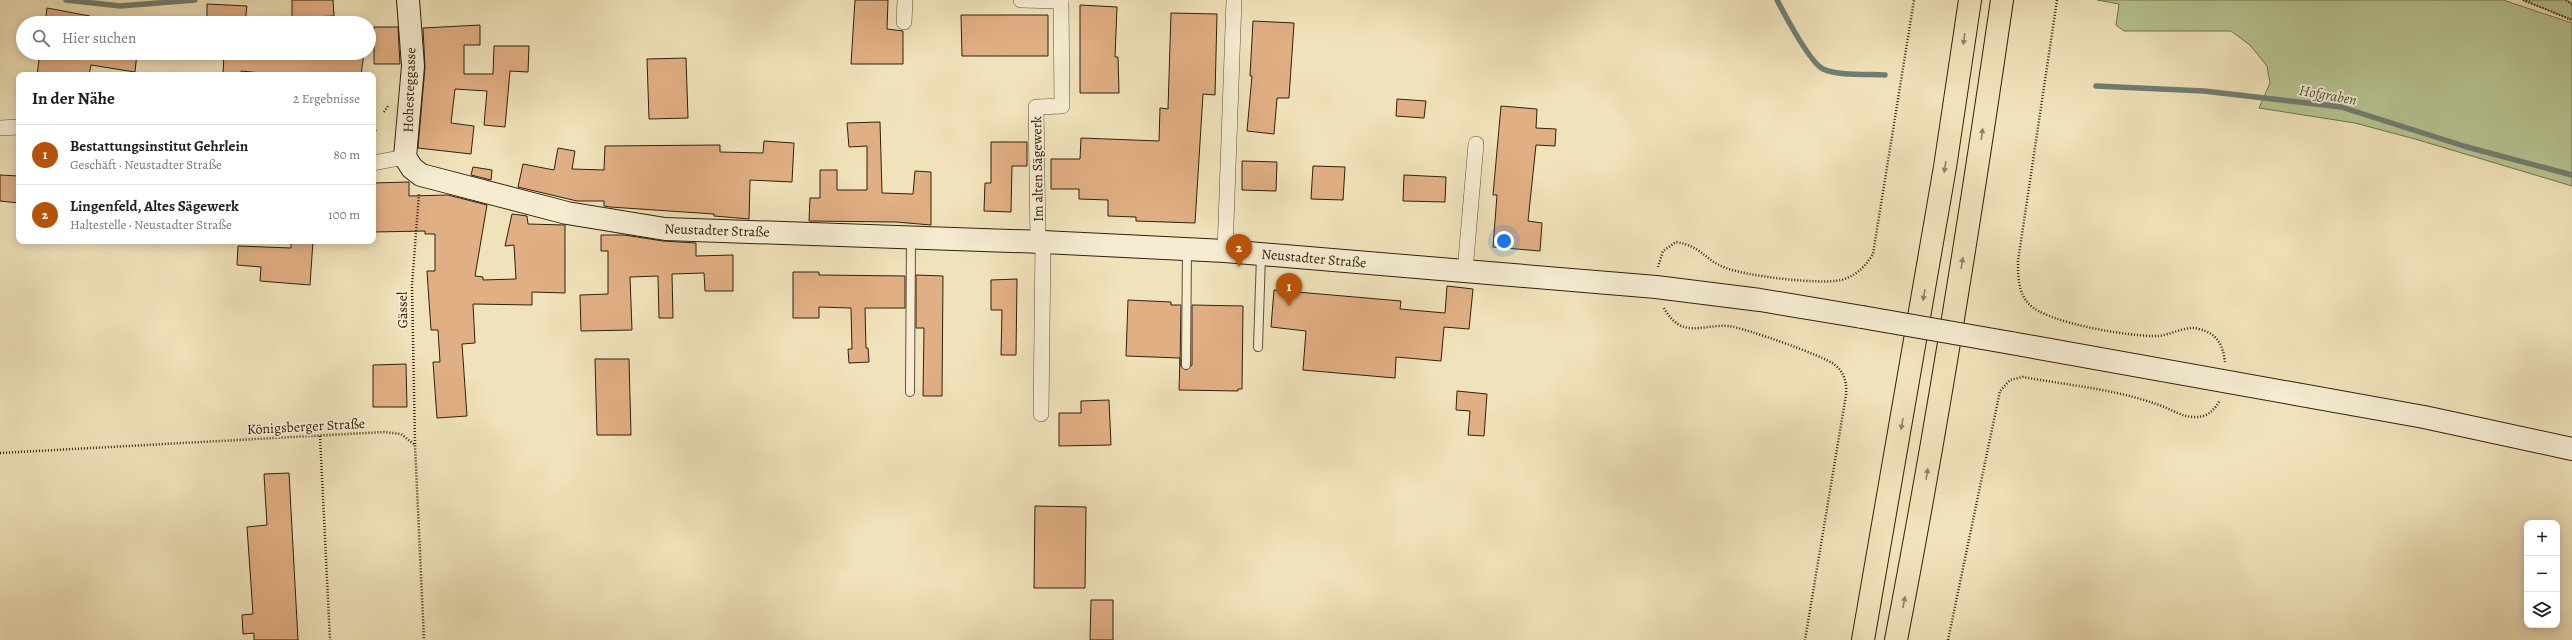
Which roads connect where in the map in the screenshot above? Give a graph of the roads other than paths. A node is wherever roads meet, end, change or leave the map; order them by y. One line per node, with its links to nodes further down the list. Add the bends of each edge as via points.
1 (408, 0): 12 (main road, Hohesteggasse, via 413,66)
2 (905, 0): 8 (street)
3 (1021, 0): 4 (street, Im alten Sägewerk)
4 (1061, 0): 15 (street, Im alten Sägewerk, via 1062,106 1036,107)
5 (1234, 0): 17 (street)
6 (1970, 0): 25 (highway, one-way to 25, via 1945,167)
7 (2002, 0): 26 (highway, one-way to 7, via 1934,432)
8 (904, 22)
9 (16, 127): 10 (street)
10 (0, 128)
11 (1476, 144): 19 (street)
12 (406, 156): 13 (street); 14 (main road, Neustadter Straße, via 412,168 421,175 567,212 665,229)
13 (376, 162)
14 (911, 237): 15 (main road, Neustadter Straße); 22 (lane)
15 (1040, 242): 16 (main road, Neustadter Straße); 23 (street)
16 (1187, 249): 17 (main road, Neustadter Straße); 21 (lane)
17 (1225, 251): 18 (main road, Neustadter Straße)
18 (1261, 254): 19 (main road, Neustadter Straße); 20 (lane)
19 (1465, 271): 24 (main road, Neustadter Straße, bridge, via 1692,292 1862,317 2424,417)
20 (1258, 347)
21 (1186, 364)
22 (910, 392)
23 (1041, 414)
24 (2572, 449)
25 (1863, 640)
26 (1896, 640)

